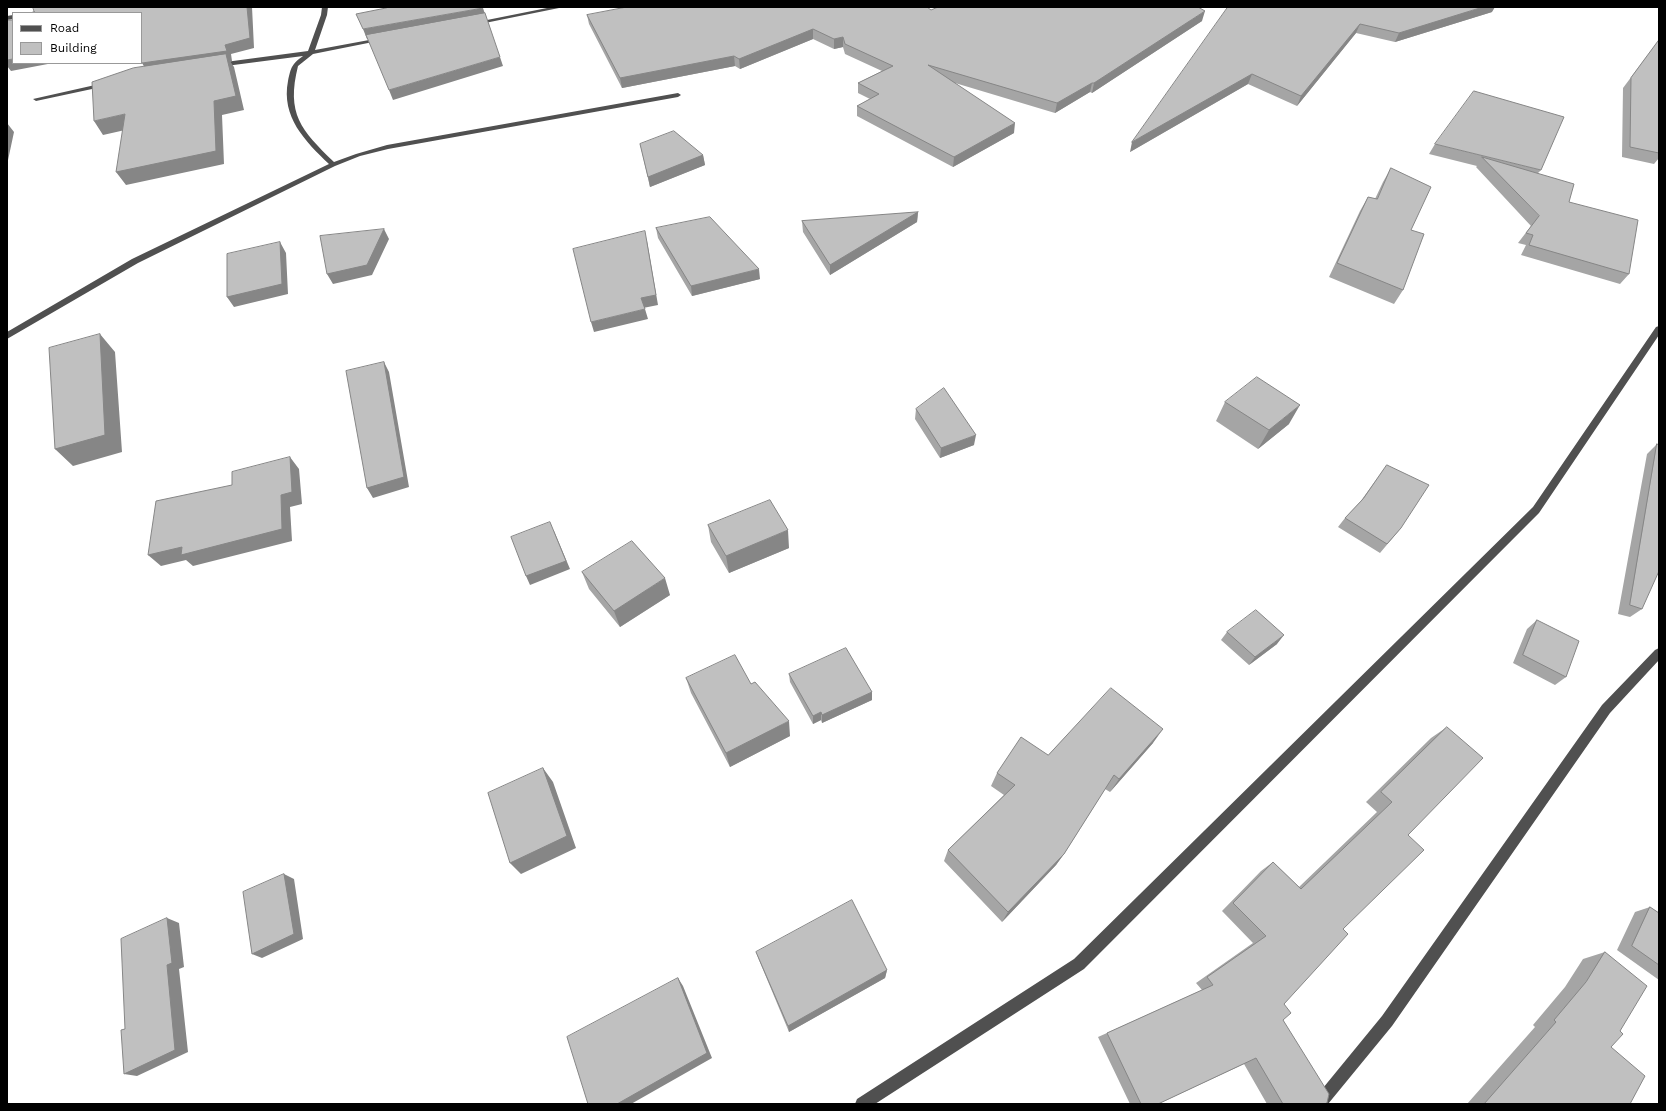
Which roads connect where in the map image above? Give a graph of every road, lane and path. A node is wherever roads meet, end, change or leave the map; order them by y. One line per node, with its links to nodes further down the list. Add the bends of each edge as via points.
1 (60, 7): 4 (street)
2 (325, 7): 7 (street)
3 (561, 7): 5 (street)
4 (36, 12)
5 (467, 24)
6 (389, 38): 7 (street)
7 (311, 53): 8 (street); 12 (street, via 295,65 290,91 292,113 305,137)
8 (211, 66)
9 (112, 84): 11 (street)
10 (678, 95): 12 (street, via 387,147)
11 (36, 99)
12 (333, 165): 14 (street, via 135,261)
13 (1659, 329): 16 (street, via 1536,510 1079,964)
14 (7, 336)
15 (1659, 653): 17 (street, via 1606,709 1387,1021)
16 (862, 1104)
17 (1319, 1104)

